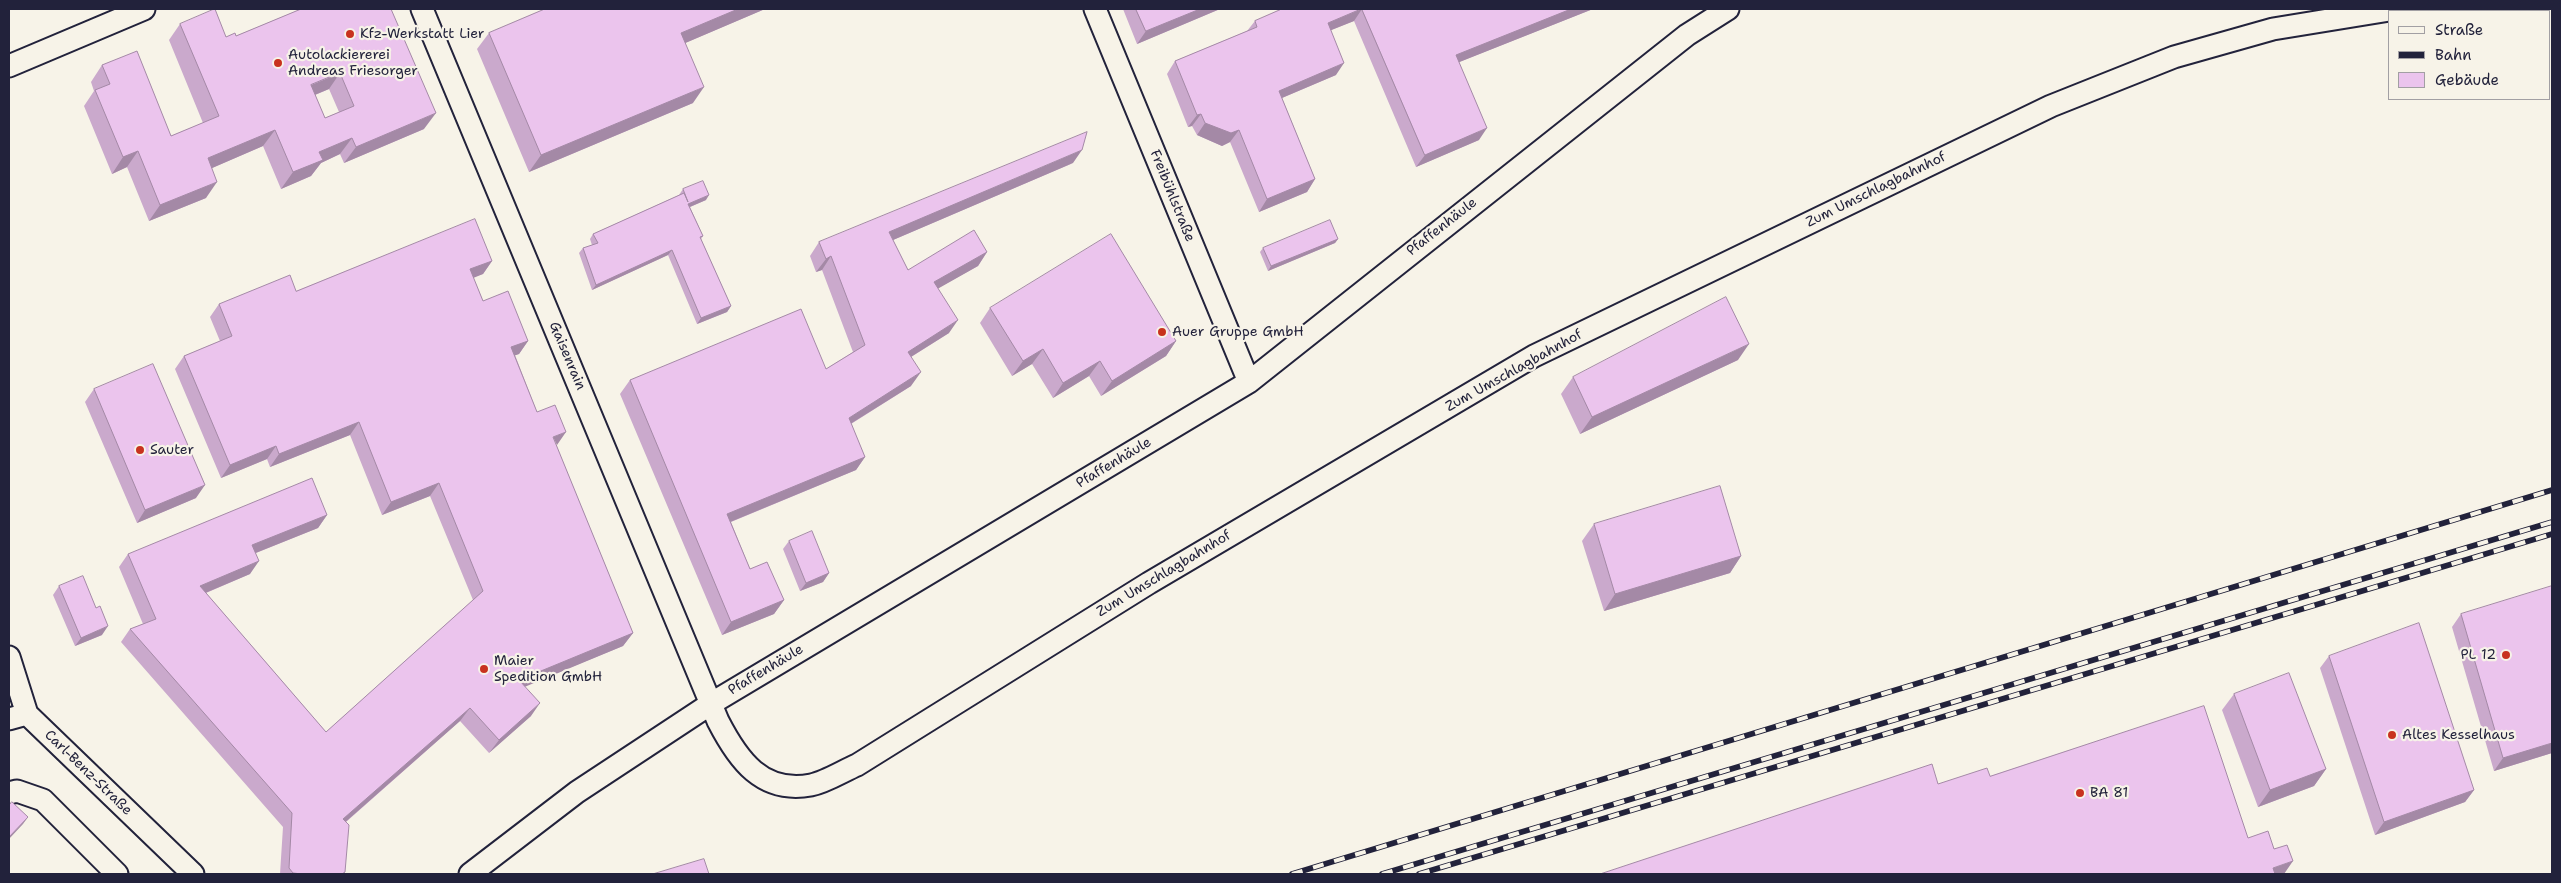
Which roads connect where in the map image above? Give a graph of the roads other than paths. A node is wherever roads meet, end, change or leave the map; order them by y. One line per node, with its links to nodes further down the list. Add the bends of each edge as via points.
1 (144, 9): 6 (street)
2 (422, 9): 9 (street, Gaisenrain)
3 (1095, 9): 7 (street, Freibühlstraße)
4 (1728, 9): 7 (street, Pfaffenhäule, via 1686,35)
5 (2388, 10): 9 (street, Zum Umschlagbahnhof, via 2264,31 2174,57 2051,106 1543,352 1157,578 857,765 812,785 783,787 750,769 734,752)
6 (9, 66)
7 (1249, 382): 9 (street, Pfaffenhäule)
8 (9, 657): 10 (street, Carl-Benz-Straße)
9 (712, 703): 14 (street, Pfaffenhäule, via 577,792)
10 (18, 716): 13 (street, Carl-Benz-Straße)
11 (9, 793): 12 (street, via 18,791 42,800)
12 (117, 874)
13 (192, 874)
14 (470, 874)

